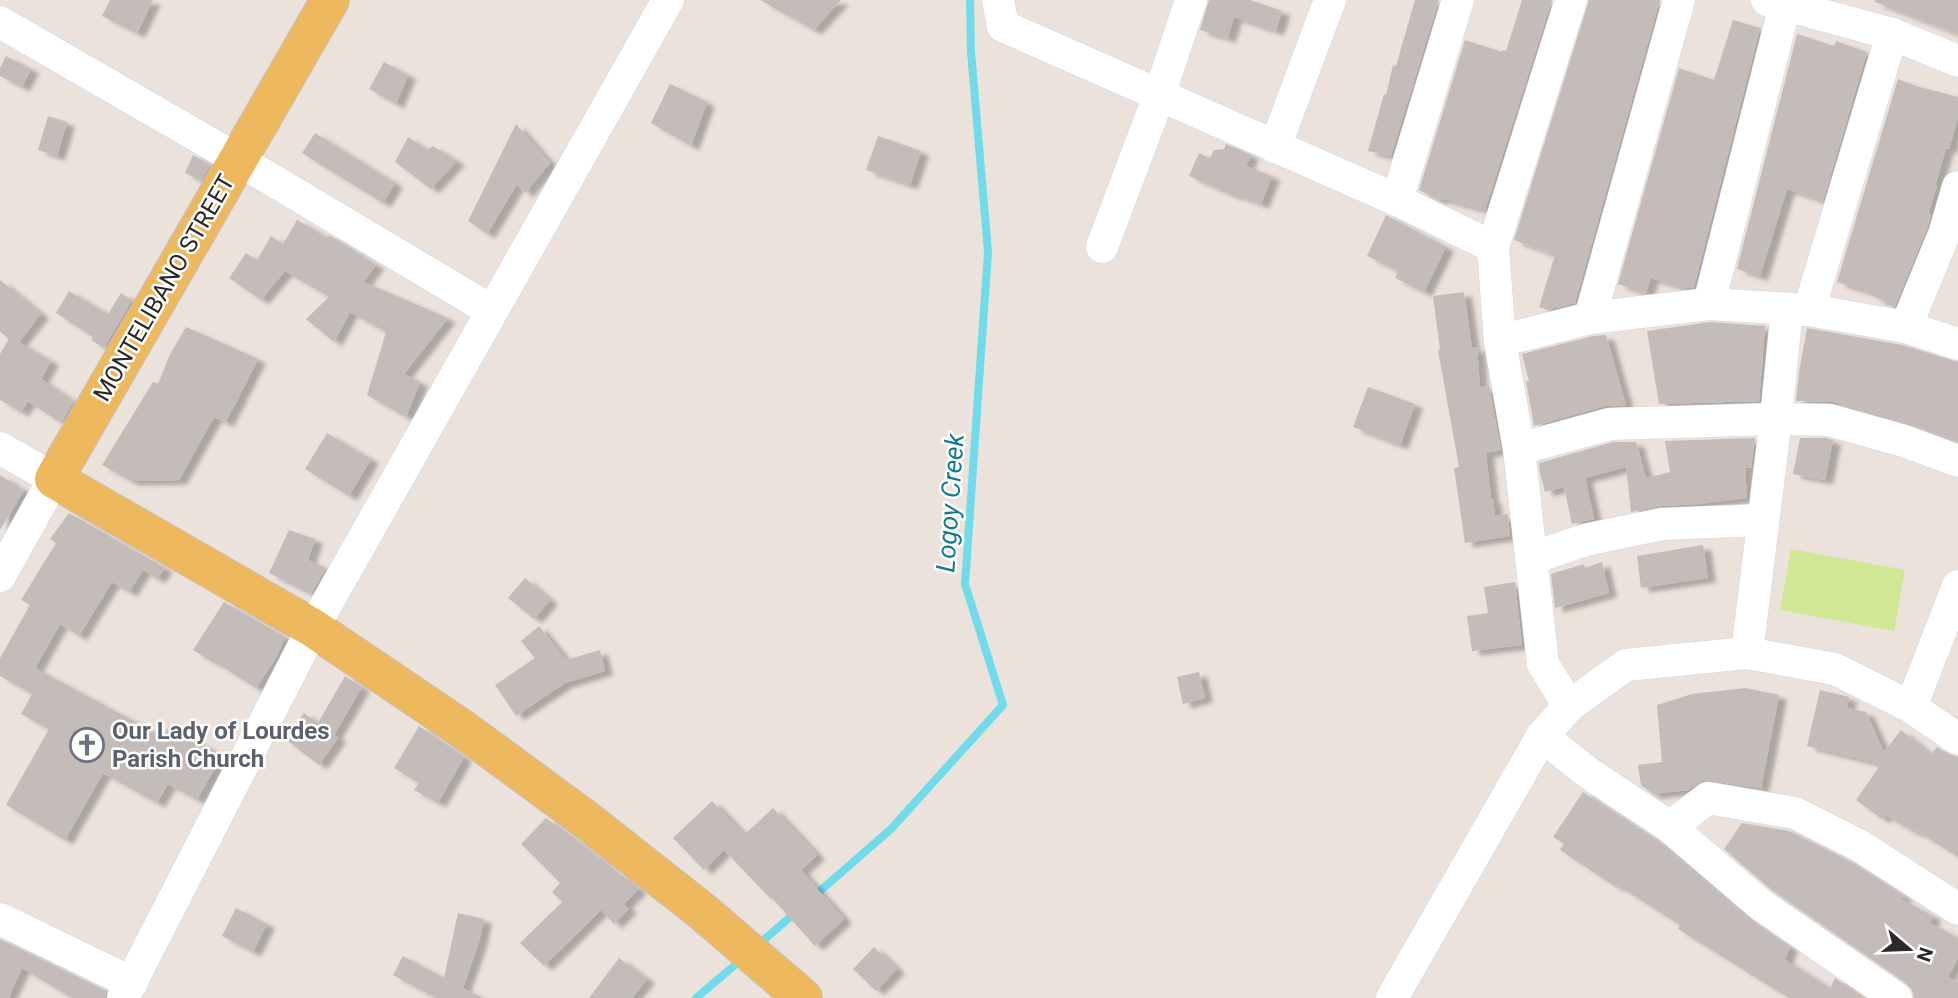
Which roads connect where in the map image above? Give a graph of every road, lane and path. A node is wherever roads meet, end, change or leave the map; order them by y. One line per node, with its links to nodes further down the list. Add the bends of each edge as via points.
1 (330, 0): 15 (main road, MONTELIBANO STREET)
2 (668, 0): 23 (street)
3 (998, 0): 13 (street, via 1003,26)
4 (1191, 0): 13 (street)
5 (1330, 0): 14 (street)
6 (1458, 0): 17 (street)
7 (1571, 0): 20 (street)
8 (1679, 0): 24 (street)
9 (1776, 3): 11 (street); 21 (street)
10 (0, 22): 15 (street)
11 (1892, 34): 12 (street); 22 (street)
12 (1958, 61)
13 (1159, 96): 14 (street); 19 (street)
14 (1275, 147): 17 (street)
15 (237, 159): 23 (street); 32 (main road, MONTELIBANO STREET)
16 (1958, 187): 18 (street)
17 (1397, 200): 20 (street)
18 (1952, 234): 25 (street)
19 (1102, 247)
20 (1493, 247): 26 (street)
21 (1709, 304): 22 (street); 24 (street)
22 (1798, 309): 25 (street); 28 (street)
23 (492, 311): 37 (street)
24 (1590, 318): 26 (street)
25 (1906, 327): 27 (street)
26 (1500, 341): 30 (street)
27 (1958, 344)
28 (1776, 419): 30 (street, via 1610,424); 31 (street, via 1829,420); 33 (street)
29 (0, 448): 32 (street)
30 (1520, 449): 34 (street)
31 (1958, 460)
32 (54, 479): 35 (street, MONTELIBANO STREET); 37 (main road)
33 (1763, 520): 34 (street, via 1662,524 1585,540); 38 (street)
34 (1532, 558): 39 (street, via 1543,664)
35 (0, 576)
36 (1958, 586): 40 (street)
37 (313, 628): 46 (street); 47 (main road, via 585,819)
38 (1747, 653): 39 (street, via 1626,666); 40 (street, via 1835,669)
39 (1569, 706): 41 (street)
40 (1911, 708): 42 (street)
41 (1542, 736): 43 (street); 48 (street)
42 (1958, 739)
43 (1670, 827): 44 (street, via 1708,798 1795,813 1860,846); 49 (street, via 1761,905)
44 (1958, 909)
45 (0, 919): 46 (street)
46 (128, 990)
47 (798, 993)
48 (1392, 998)
49 (1896, 998)

